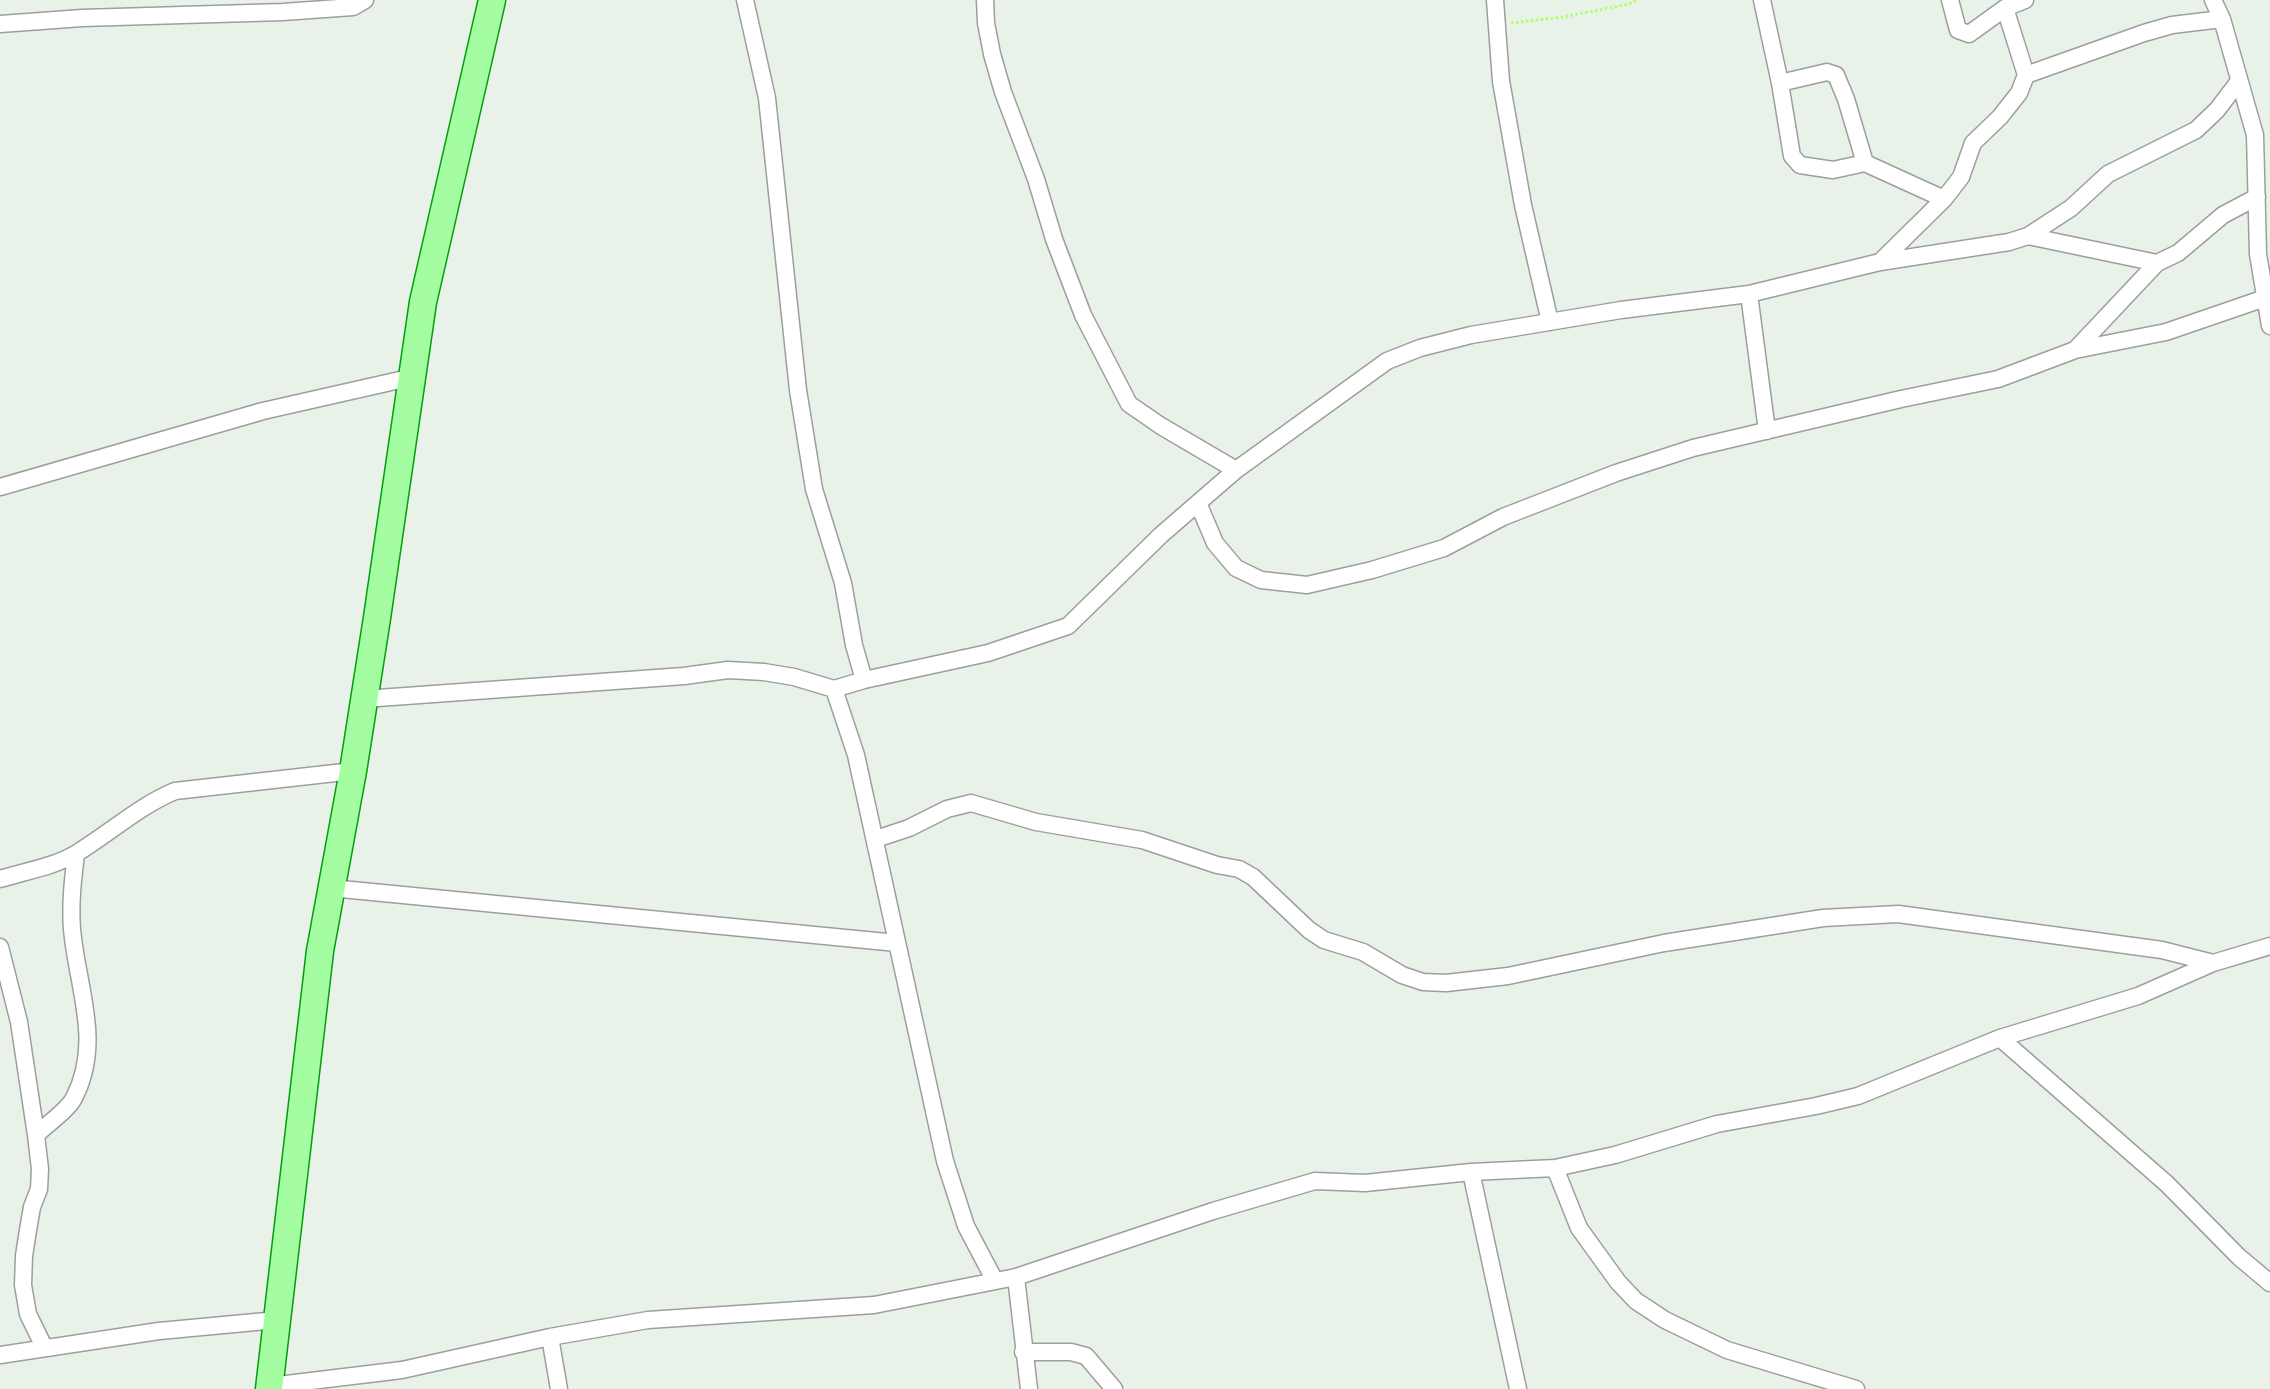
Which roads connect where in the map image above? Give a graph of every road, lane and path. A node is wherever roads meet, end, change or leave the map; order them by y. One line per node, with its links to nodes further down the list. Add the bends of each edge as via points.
1 (365, 0): 13 (street, via 353,7 309,10)
2 (492, 0): 30 (main road, via 424,302)
3 (745, 0): 35 (street, via 766,98 798,390 814,489 842,583)
4 (985, 0): 32 (street, via 992,54 1054,239 1083,315 1129,404)
5 (1495, 0): 14 (street)
6 (1636, 0): 14 (path, via 1563,18)
7 (1762, 0): 17 (street)
8 (1950, 0): 11 (street, via 1958,30 1969,34)
9 (2025, 0): 11 (street)
10 (2213, 0): 12 (street)
11 (2005, 8): 15 (street)
12 (2222, 19): 15 (street, via 2144,33); 16 (street)
13 (0, 24)
14 (1496, 24): 27 (street, via 1502,91 1523,205)
15 (2026, 74): 20 (street, via 2020,93 1973,144 1961,177)
16 (2239, 81): 19 (street, via 2255,135); 21 (street, via 2217,110 2196,130 2108,174 2072,208)
17 (1780, 83): 18 (street, via 1827,72 1836,74); 18 (street, via 1792,156 1800,165 1833,170)
18 (1865, 163): 20 (street)
19 (2257, 197): 22 (street); 24 (street, via 2224,215 2178,253)
20 (1944, 199): 23 (street)
21 (2028, 236): 23 (street, via 2009,242); 24 (street)
22 (2264, 254): 26 (street)
23 (1880, 262): 25 (street)
24 (2157, 263): 29 (street)
25 (1748, 294): 27 (street); 31 (street)
26 (2265, 298): 28 (street); 29 (street, via 2166,332)
27 (1550, 322): 32 (street, via 1471,335 1420,348 1387,361)
28 (2270, 326)
29 (2075, 350): 31 (street, via 1998,379)
30 (413, 377): 33 (street, via 263,410); 37 (main road)
31 (1767, 431): 34 (street, via 1693,448 1616,473 1502,517 1444,548 1307,585 1261,580 1236,568 1215,543)
32 (1236, 470): 34 (street)
33 (0, 487)
34 (1198, 503): 35 (street, via 1068,626 988,653)
35 (864, 680): 36 (street)
36 (834, 689): 37 (street, via 794,677 728,670); 39 (street, via 856,755)
37 (364, 700): 38 (main road)
38 (353, 771): 40 (street, via 175,791 158,798); 42 (main road)
39 (876, 839): 43 (street); 46 (street, via 909,828 947,809 971,803 1036,822 1142,840 1239,869 1254,877 1309,930 1324,940 1363,952 1402,975 1423,982 1446,983 1508,976 1664,943 1823,918 1898,914 2162,950)
40 (76, 854): 41 (street, via 60,862); 48 (street, via 71,912 88,1023 87,1056 74,1099)
41 (0, 879)
42 (331, 888): 43 (street); 54 (main road, via 320,951)
43 (897, 944): 52 (street, via 945,1161 966,1226)
44 (2270, 946): 46 (street)
45 (0, 947): 48 (street, via 19,1022)
46 (2213, 963): 47 (street, via 2138,996)
47 (2000, 1038): 49 (street, via 1858,1096 1717,1124 1616,1155); 53 (street, via 2167,1184 2239,1257)
48 (36, 1135): 56 (street, via 39,1189 28,1230 23,1285 28,1314)
49 (1555, 1168): 50 (street); 64 (street, via 1579,1228 1636,1301 1665,1320 1727,1350)
50 (1471, 1172): 51 (street, via 1365,1183 1315,1181 1213,1211); 63 (street)
51 (1016, 1277): 52 (street); 57 (street)
52 (995, 1281): 55 (street, via 874,1305 648,1320)
53 (2270, 1283)
54 (277, 1320): 56 (street, via 158,1331); 59 (main road)
55 (550, 1337): 59 (street, via 402,1370); 60 (street)
56 (44, 1347): 58 (street)
57 (1023, 1352): 61 (street); 62 (street, via 1071,1352 1086,1356)
58 (0, 1355)
59 (270, 1388)
60 (559, 1389)
61 (1029, 1389)
62 (1114, 1389)
63 (1518, 1389)
64 (1856, 1389)

